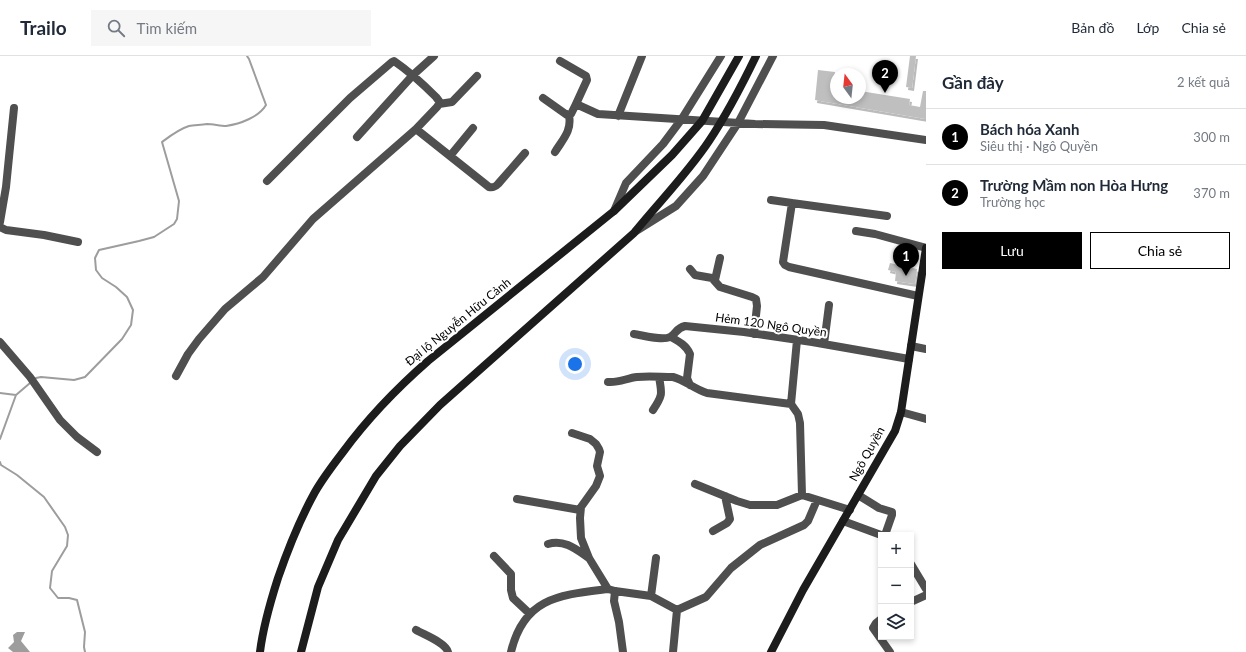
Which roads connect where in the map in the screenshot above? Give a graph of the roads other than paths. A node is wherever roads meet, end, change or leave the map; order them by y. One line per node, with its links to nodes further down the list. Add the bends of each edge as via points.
1 (434, 56): 8 (street)
2 (642, 56): 15 (street)
3 (722, 56): 16 (street)
4 (739, 56): 17 (main road, Đại lộ Nguyễn Hữu Cảnh)
5 (756, 56): 18 (main road)
6 (773, 56): 19 (street)
7 (560, 61): 12 (street, via 587,78)
8 (413, 76): 11 (street, via 436,97); 22 (street); 27 (street, via 394,61 388,64)
9 (477, 76): 11 (street, via 452,102)
10 (543, 98): 14 (street)
11 (439, 104): 21 (street)
12 (576, 104): 14 (street); 15 (street, via 598,114)
13 (14, 108): 32 (street)
14 (569, 115): 24 (street, via 570,128)
15 (618, 116): 16 (street)
16 (682, 120): 17 (street); 30 (street, via 626,183)
17 (702, 121): 18 (street); 30 (main road, Đại lộ Nguyễn Hữu Cảnh, via 672,155)
18 (721, 122): 19 (street); 35 (main road, via 687,171)
19 (738, 123): 23 (street, via 824,125); 35 (street, via 703,176 676,206)
20 (473, 128): 26 (street)
21 (416, 129): 26 (street); 53 (street, via 313,218 263,277 225,309 198,339)
22 (357, 137)
23 (926, 140)
24 (555, 152)
25 (525, 154): 26 (street, via 492,188)
26 (450, 156)
27 (267, 181)
28 (772, 200): 29 (street)
29 (792, 203): 31 (street); 42 (street, via 782,259 785,265)
30 (614, 210): 91 (main road, Đại lộ Nguyễn Hữu Cảnh, via 418,369 348,444 316,491 300,521 266,618)
31 (887, 216)
32 (0, 222)
33 (0, 227): 36 (street)
34 (856, 231): 37 (street)
35 (634, 233): 92 (main road, via 440,405 400,446 376,476 338,540 318,587)
36 (78, 242)
37 (926, 248): 40 (main road, Ngô Quyền)
38 (720, 258): 41 (street)
39 (690, 269): 41 (street, via 695,275)
40 (924, 278): 42 (main road, Ngô Quyền)
41 (715, 280): 45 (street, via 720,287 756,299)
42 (918, 296): 50 (main road, Ngô Quyền)
43 (829, 305): 49 (street)
44 (634, 334): 46 (street, via 655,338)
45 (754, 334): 46 (street, Hẻm 120 Ngô Quyền, via 685,326 677,329); 47 (street, Hẻm 120 Ngô Quyền)
46 (671, 337): 56 (street, via 686,347 690,354 687,378)
47 (796, 340): 49 (street, Hẻm 120 Ngô Quyền); 57 (street)
48 (0, 342): 62 (street, via 30,377 60,420 77,437)
49 (824, 344): 52 (street, Hẻm 120 Ngô Quyền)
50 (911, 346): 51 (street); 52 (main road, Ngô Quyền)
51 (926, 349)
52 (909, 359): 59 (main road, Ngô Quyền)
53 (176, 376)
54 (659, 377): 55 (street, via 638,377); 56 (street, via 677,378); 58 (street, via 661,396)
55 (608, 382)
56 (690, 385): 57 (street, via 698,391 707,393)
57 (791, 404): 65 (street, via 798,414 800,423)
58 (653, 410)
59 (901, 412): 60 (street); 64 (main road, Ngô Quyền, via 895,431)
60 (926, 419)
61 (572, 433): 69 (street, via 590,439 600,452 597,466 600,476)
62 (98, 452)
63 (695, 484): 66 (street)
64 (858, 494): 70 (main road, Ngô Quyền); 73 (street, via 879,508 892,512)
65 (802, 495): 66 (street, via 772,506 750,505); 68 (street)
66 (725, 496): 72 (street, via 730,519)
67 (517, 498): 69 (street)
68 (817, 500): 70 (street); 85 (street, via 804,526 760,544 731,568 706,597)
69 (580, 510): 77 (street, via 581,538)
70 (850, 510): 71 (main road, Ngô Quyền)
71 (843, 521): 74 (street); 97 (main road, Ngô Quyền)
72 (713, 531)
73 (886, 532)
74 (878, 534)
75 (548, 544): 77 (street, via 568,544)
76 (494, 556): 86 (street, via 511,574 513,598)
77 (589, 558): 81 (street)
78 (656, 558): 83 (street)
79 (913, 568): 80 (street)
80 (926, 589)
81 (612, 590): 83 (street); 86 (street, via 571,594 552,599 541,604); 95 (street)
82 (926, 595): 84 (street)
83 (651, 596): 85 (street)
84 (914, 601)
85 (677, 610): 96 (street)
86 (530, 614): 94 (street, via 519,628)
87 (878, 621): 89 (street, via 873,628)
88 (416, 630): 93 (street, via 442,644)
89 (878, 635)
90 (882, 640): 98 (street)
91 (260, 652)
92 (301, 652)
93 (448, 652)
94 (511, 652)
95 (623, 652)
96 (673, 652)
97 (771, 652)
98 (890, 652)

